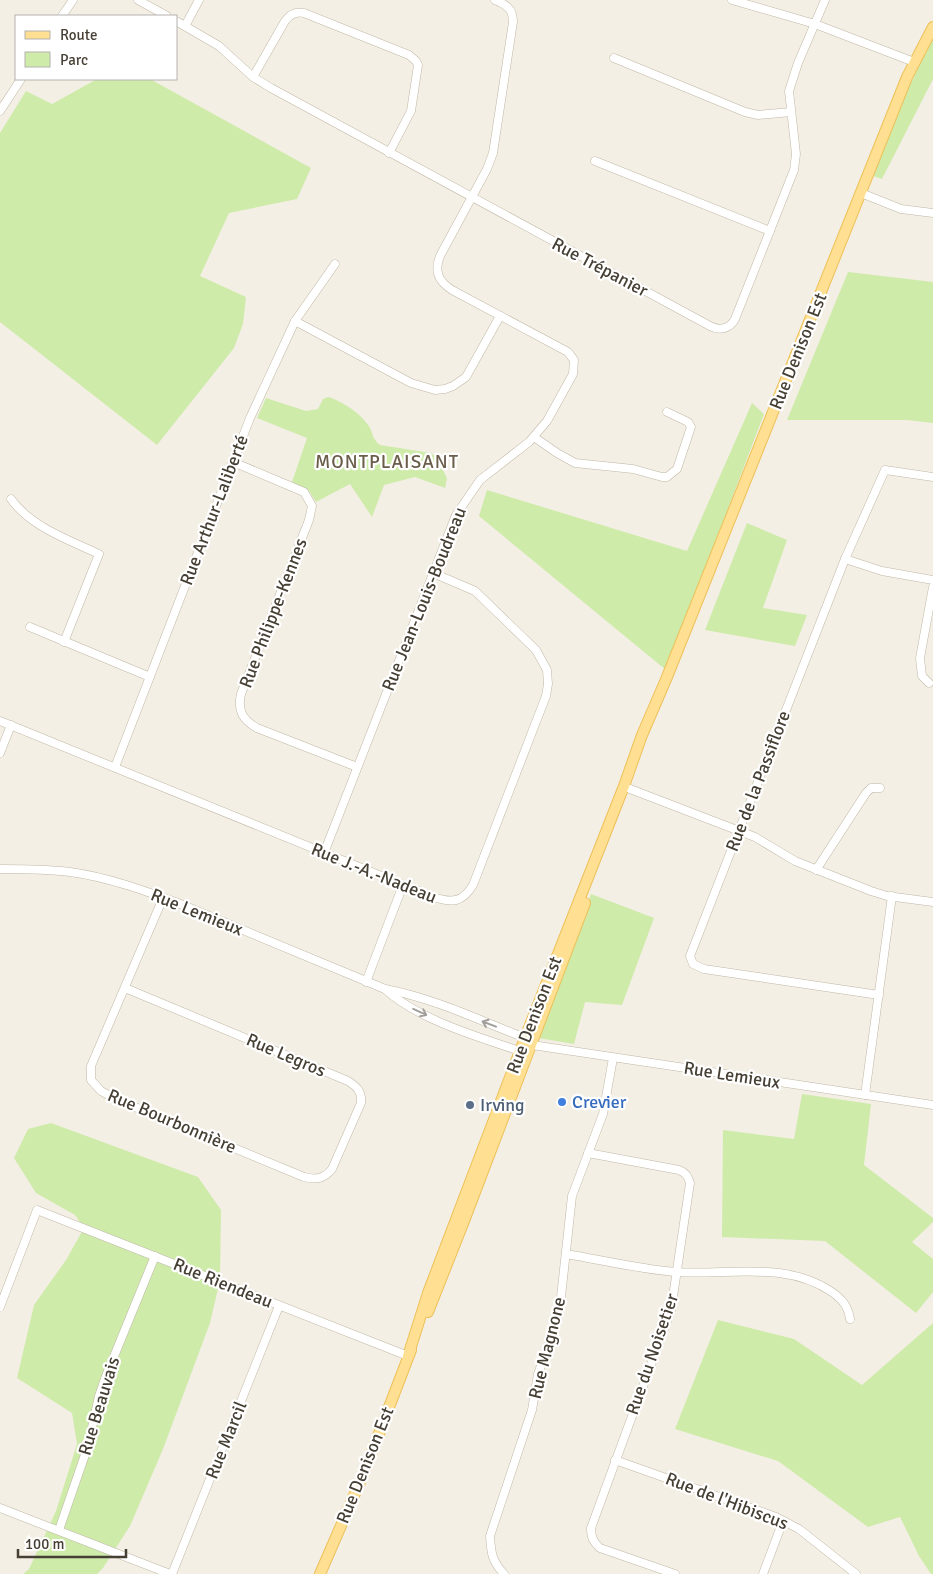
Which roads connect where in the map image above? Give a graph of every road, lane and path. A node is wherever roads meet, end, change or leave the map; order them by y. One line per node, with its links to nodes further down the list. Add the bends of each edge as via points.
1 (73, 0): 7 (street)
2 (138, 0): 8 (street)
3 (199, 0): 11 (street)
4 (495, 0): 22 (street, Rue Jean-Louis-Boudreau, via 512,11 513,22 493,153)
5 (732, 0): 10 (street)
6 (824, 0): 10 (street, Rue Trépanier)
7 (63, 15)
8 (165, 15)
9 (178, 23): 11 (street, Rue Trépanier)
10 (815, 24): 14 (street); 18 (street, Rue Trépanier, via 789,91)
11 (185, 26): 15 (street, Rue Trépanier, via 219,46)
12 (933, 27): 14 (main road, Rue Denison Est)
13 (614, 58): 18 (street, via 745,112 758,115)
14 (914, 62): 21 (main road, Rue Denison Est)
15 (253, 77): 19 (street, Rue Trépanier); 19 (street, via 288,16 297,12 409,55 418,65 411,111)
16 (20, 80): 17 (street)
17 (0, 111)
18 (791, 112): 24 (street, Rue Trépanier, via 795,162)
19 (389, 152): 22 (street, Rue Trépanier)
20 (595, 161): 24 (street)
21 (861, 193): 23 (street, via 901,209); 40 (main road, Rue Denison Est)
22 (472, 198): 24 (street, Rue Trépanier, via 718,329 733,324); 26 (street, Rue Jean-Louis-Boudreau, via 440,256 438,277 452,290)
23 (933, 213)
24 (770, 231)
25 (335, 264): 27 (street, Rue Arthur-Laliberté)
26 (500, 316): 27 (street, via 466,377 453,386 435,390 411,382); 29 (street, Rue Jean-Louis-Boudreau, via 568,352 574,360 574,374)
27 (295, 321): 30 (street, Rue Arthur-Laliberté, via 268,375)
28 (667, 412): 29 (street, via 688,422 691,427 677,469 667,476 575,463)
29 (534, 437): 34 (street, Rue Jean-Louis-Boudreau, via 473,488 452,523)
30 (233, 462): 39 (street, Rue Arthur-Laliberté); 45 (street, Rue Philippe-Kennes, via 304,492 312,506 241,694 241,714 244,720 257,728)
31 (933, 478): 33 (street, Rue de la Passiflore, via 885,470)
32 (11, 499): 38 (street, via 32,519 99,554)
33 (845, 559): 35 (street); 49 (street, Rue de la Passiflore)
34 (433, 573): 45 (street, Rue Jean-Louis-Boudreau); 53 (street, Rue J.-A.-Nadeau, via 481,596 536,650 545,664 548,684 469,891 460,899 448,902)
35 (933, 580)
36 (933, 587): 41 (street, via 920,658 922,676)
37 (30, 627): 38 (street)
38 (64, 642): 39 (street)
39 (150, 677): 46 (street, Rue Arthur-Laliberté)
40 (667, 677): 47 (main road, Rue Denison Est); 61 (main road, Rue Denison Est)
41 (929, 683)
42 (0, 721): 43 (street, Rue J.-A.-Nadeau)
43 (11, 725): 44 (street); 46 (street, Rue J.-A.-Nadeau)
44 (0, 753)
45 (357, 767): 50 (street, Rue Jean-Louis-Boudreau)
46 (115, 768): 50 (street, Rue J.-A.-Nadeau)
47 (630, 788): 49 (street); 61 (main road, Rue Denison Est)
48 (880, 788): 52 (street, via 871,788 866,793)
49 (738, 830): 52 (street); 60 (street, Rue de la Passiflore, via 692,949 693,964 704,969)
50 (324, 853): 53 (street, Rue J.-A.-Nadeau)
51 (0, 868): 55 (street, Rue Lemieux, via 70,872 124,884)
52 (816, 870): 54 (street, via 878,894)
53 (403, 885): 57 (street)
54 (892, 896): 56 (street); 60 (street)
55 (163, 898): 57 (street, Rue Lemieux); 58 (street, Rue Bourbonnière)
56 (933, 902)
57 (366, 982): 59 (street, Rue Lemieux)
58 (125, 988): 67 (street, Rue Legros, via 355,1086 361,1093 361,1103); 67 (street, Rue Bourbonnière, via 91,1066 91,1080 95,1085 108,1096 304,1176 317,1179)
59 (385, 990): 61 (street, Rue Lemieux, one-way to 59, via 442,1005); 62 (street, Rue Lemieux, one-way to 62, via 398,1001 459,1030)
60 (878, 995): 64 (street)
61 (528, 1042): 62 (main road, Rue Denison Est); 63 (street, Rue Lemieux); 74 (main road, Rue Denison Est, via 438,1288)
62 (520, 1051): 74 (main road, Rue Denison Est, via 428,1293)
63 (614, 1058): 64 (street, Rue Lemieux); 66 (street, Rue Magnone, via 603,1114)
64 (865, 1095): 65 (street, Rue Lemieux)
65 (933, 1105)
66 (588, 1153): 68 (street, Rue Magnone, via 572,1196); 70 (street, Rue du Noisetier, via 679,1170 689,1177)
67 (328, 1174)
68 (566, 1254): 70 (street); 81 (street, Rue Magnone, via 557,1321 534,1385 532,1410 490,1536 495,1564)
69 (155, 1256): 71 (street, Rue Riendeau); 72 (street, Rue Riendeau, via 37,1210); 78 (street, Rue Beauvais, via 106,1376 88,1446)
70 (678, 1272): 73 (street, via 776,1272 798,1276 817,1283 836,1296 846,1306); 75 (street, Rue du Noisetier, via 671,1310)
71 (279, 1306): 74 (street, Rue Riendeau); 79 (street, Rue Marcil)
72 (0, 1307)
73 (850, 1319)
74 (408, 1356): 80 (main road, Rue Denison Est)
75 (615, 1460): 77 (street, Rue de l'Hibiscus); 82 (street, Rue du Noisetier, via 591,1528 595,1544)
76 (0, 1508): 78 (street)
77 (783, 1520): 83 (street); 84 (street, Rue de l'Hibiscus)
78 (59, 1530): 79 (street)
79 (171, 1574)
80 (320, 1574)
81 (504, 1574)
82 (675, 1574)
83 (763, 1574)
84 (856, 1574)

